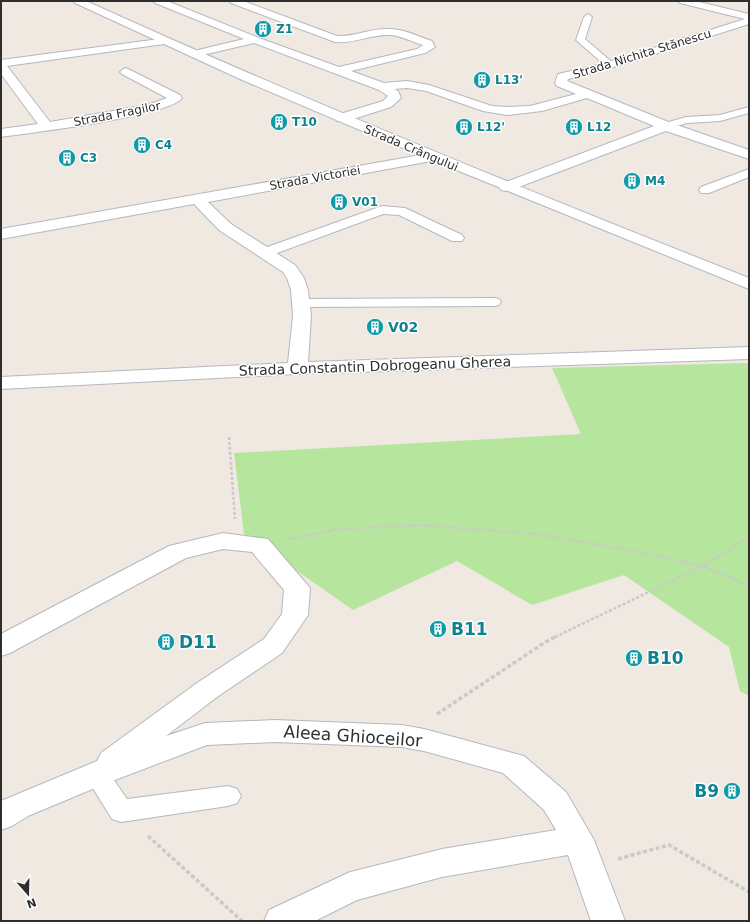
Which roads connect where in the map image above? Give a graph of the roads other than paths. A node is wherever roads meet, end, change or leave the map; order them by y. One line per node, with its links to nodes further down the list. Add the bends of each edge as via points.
1 (78, 1): 9 (street, Strada Crângului)
2 (158, 1): 8 (street)
3 (234, 1): 14 (street, via 335,39 346,40 392,32 428,43 430,47)
4 (683, 1): 6 (street)
5 (588, 17): 13 (lane, via 580,40)
6 (749, 17)
7 (749, 22): 13 (street, Strada Nichita Stănescu)
8 (255, 40): 10 (street); 14 (street)
9 (167, 41): 10 (street, Strada Crângului); 11 (street)
10 (194, 54): 19 (street, Strada Crângului)
11 (1, 63)
12 (1, 66): 21 (street)
13 (610, 66): 17 (street, Strada Nichita Stănescu, via 562,77 561,83)
14 (340, 70): 16 (street)
15 (126, 72): 21 (street, Strada Fragilor, via 176,98 168,104)
16 (383, 87): 17 (street, via 395,84 418,85 492,110 511,112 528,111); 19 (street, via 394,94 395,98 387,104)
17 (587, 94): 20 (street, Strada Nichita Stănescu)
18 (749, 110): 20 (lane, via 720,118 686,120)
19 (342, 118): 24 (street, Strada Crângului)
20 (666, 126): 23 (street, Strada Nichita Stănescu); 26 (street)
21 (47, 127): 22 (street, Strada Fragilor)
22 (1, 133)
23 (749, 155)
24 (432, 157): 26 (street, Strada Crângului); 28 (street, Strada Victoriei)
25 (749, 173): 27 (lane)
26 (506, 187): 32 (street, Strada Crângului)
27 (705, 190)
28 (197, 199): 29 (street, Strada Victoriei); 31 (street, via 226,227)
29 (1, 234)
30 (457, 238): 31 (lane, via 402,211 382,210)
31 (264, 253): 34 (street, via 294,275)
32 (749, 284)
33 (494, 302): 34 (lane)
34 (302, 303): 36 (street)
35 (749, 353): 36 (street, Strada Constantin Dobrogeanu Gherea)
36 (297, 368): 37 (street, Strada Constantin Dobrogeanu Gherea)
37 (1, 383)
38 (1, 646): 39 (street, via 178,552 224,541 248,544 297,588 295,615 273,646 207,690)
39 (96, 774): 40 (lane, via 121,811); 41 (street, via 17,806); 42 (street, Aleea Ghioceilor, via 205,734 275,731 402,736 513,764 555,801)
40 (228, 796)
41 (1, 817)
42 (583, 854): 43 (street, via 442,863 350,887); 44 (street, Aleea Ghioceilor)
43 (281, 921)
44 (608, 921)

